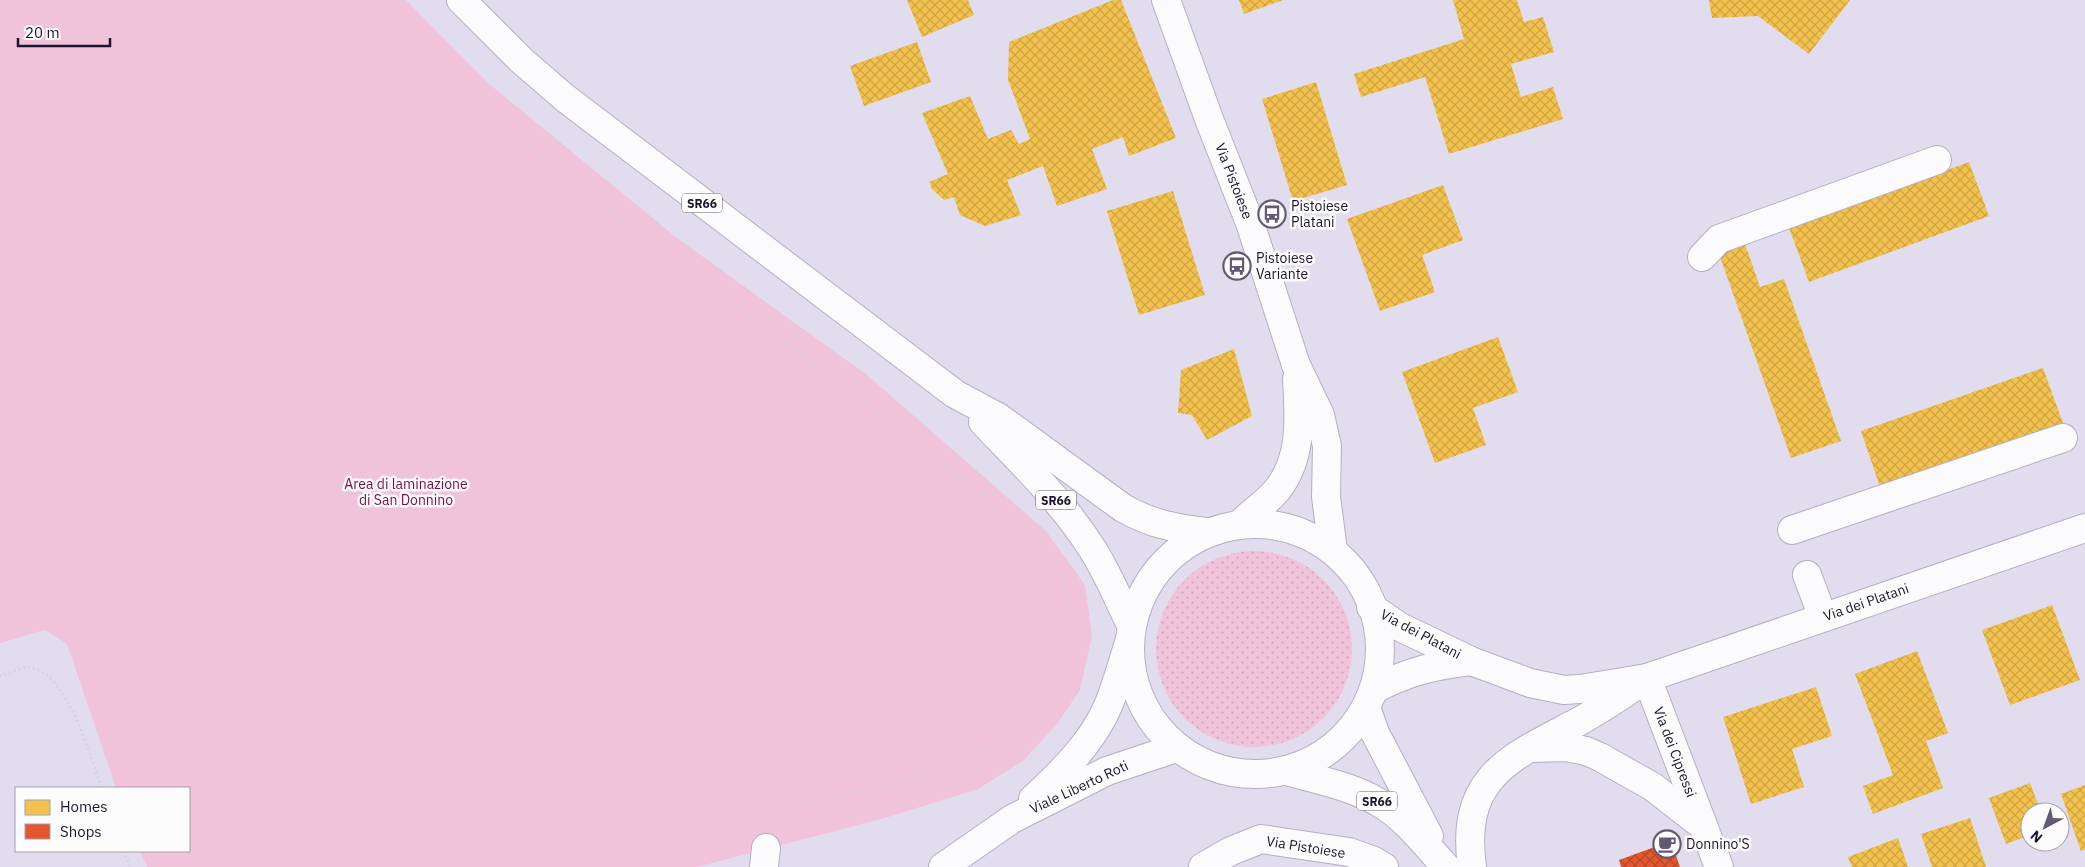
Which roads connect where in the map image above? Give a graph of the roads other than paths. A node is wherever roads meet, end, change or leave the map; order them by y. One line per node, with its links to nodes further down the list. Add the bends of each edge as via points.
1 (461, 0): 6 (street, SR66, via 565,98)
2 (1166, 0): 5 (street, Via Pistoiese, via 1250,223)
3 (1937, 160): 4 (street, via 1719,239)
4 (1702, 257)
5 (1296, 365): 8 (street, Via Pistoiese, via 1299,423 1294,457 1277,490); 12 (street, Via Pistoiese, via 1320,416 1327,446 1326,497)
6 (955, 394): 11 (street, SR66, via 998,418 1106,498 1140,518 1164,526); 16 (street, SR66, via 1046,488 1078,528 1103,567)
7 (2063, 438): 10 (street)
8 (1243, 521): 11 (street, Via Pistoiese / SR66); 12 (street, Via Pistoiese / SR66, via 1287,527)
9 (2085, 528): 15 (street, Via dei Platani)
10 (1792, 530)
11 (1206, 532): 16 (street, Via Pistoiese / SR66, via 1173,556 1149,581 1135,610)
12 (1333, 550): 14 (street, Via Pistoiese / SR66, via 1352,572)
13 (1807, 574): 15 (street)
14 (1371, 607): 17 (street, Via dei Platani, via 1400,627); 19 (street, Via Pistoiese / SR66, via 1380,642)
15 (1822, 617): 18 (street, Via dei Platani)
16 (1131, 632): 20 (street, Via Pistoiese / SR66, via 1135,680 1140,696 1163,734); 23 (street, Viale Liberto Roti, via 1108,705 1093,732 1064,769)
17 (1471, 661): 18 (street, Via dei Platani, via 1530,683 1564,690); 19 (street, Via dei Platani, via 1410,672)
18 (1647, 678): 21 (street, Via dei Platani, via 1593,714); 24 (street, Via dei Cipressi)
19 (1371, 700): 22 (street, Via Pistoiese / SR66, via 1349,734 1334,748 1316,760); 28 (street, Via Pistoiese / SR66, via 1375,733)
20 (1176, 748): 22 (street, Via Pistoiese / SR66, via 1191,759 1229,772 1266,775); 23 (street, Viale Liberto Roti, via 1106,771)
21 (1528, 749): 24 (street, Via dei Cipressi, via 1566,748 1600,757 1653,787); 29 (street, Via dei Platani, via 1498,770 1480,794 1470,832)
22 (1287, 771): 28 (street, Via Pistoiese / SR66, via 1344,787 1380,802 1408,826)
23 (1012, 819): 25 (street, Viale Liberto Roti)
24 (1703, 826): 30 (street, Via dei Cipressi)
25 (943, 867)
26 (1203, 867): 27 (street, Via Pistoiese, via 1231,850 1261,839 1349,852)
27 (1384, 867)
28 (1445, 867)
29 (1472, 867)
30 (1719, 867)

